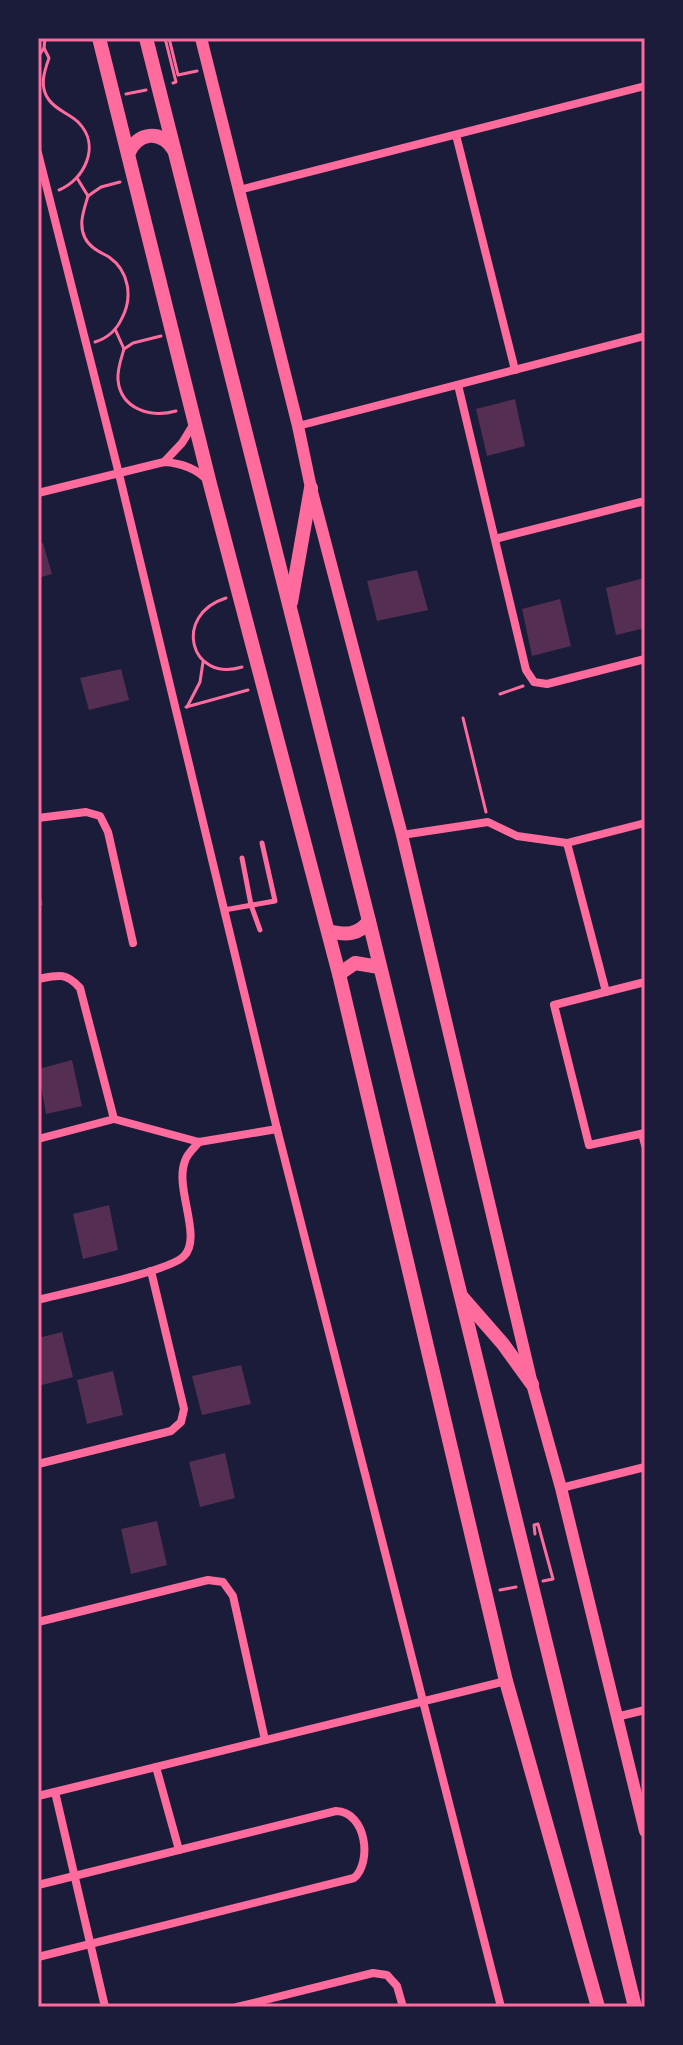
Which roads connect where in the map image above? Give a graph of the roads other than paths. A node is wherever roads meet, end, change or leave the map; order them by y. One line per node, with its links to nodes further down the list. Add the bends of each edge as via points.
1 (99, 38): 8 (main road)
2 (146, 38): 6 (main road)
3 (201, 38): 9 (street)
4 (645, 86): 5 (street)
5 (456, 135): 9 (street); 11 (street)
6 (174, 150): 8 (main road, via 160,136 150,135 133,144); 22 (main road)
7 (38, 153): 16 (street)
8 (128, 154): 13 (main road)
9 (239, 190): 14 (street)
10 (645, 336): 11 (street)
11 (515, 370): 12 (street)
12 (458, 385): 14 (street); 21 (street)
13 (193, 414): 15 (street, via 190,434); 17 (main road)
14 (298, 426): 18 (street)
15 (164, 462): 16 (street); 17 (street, via 189,467)
16 (119, 474): 19 (street); 31 (street)
17 (210, 484): 34 (main road)
18 (311, 488): 22 (main road); 26 (street)
19 (38, 493)
20 (645, 501): 21 (street)
21 (495, 539): 23 (street, via 526,670 534,682 547,684)
22 (290, 610): 32 (main road)
23 (645, 659)
24 (38, 818): 35 (street, via 86,812 100,816)
25 (645, 823): 28 (street)
26 (402, 835): 28 (street, via 488,822 517,836); 50 (street)
27 (262, 843): 30 (lane, via 275,901)
28 (567, 843): 40 (street)
29 (242, 858): 30 (lane)
30 (251, 905): 31 (lane); 33 (lane)
31 (224, 910): 42 (street)
32 (369, 921): 34 (main road, via 353,934); 36 (main road)
33 (260, 930)
34 (328, 931): 37 (main road)
35 (133, 943)
36 (379, 967): 37 (main road, via 355,963); 48 (main road)
37 (339, 974): 55 (main road)
38 (38, 979): 41 (street, via 58,975 71,978 80,988)
39 (645, 982): 40 (street)
40 (606, 992): 43 (street, via 554,1005 589,1145)
41 (114, 1119): 44 (street); 45 (street)
42 (277, 1129): 45 (street); 56 (street)
43 (644, 1134): 46 (street)
44 (38, 1139)
45 (199, 1142): 47 (street, via 185,1159 181,1175 192,1242 179,1261)
46 (645, 1145)
47 (151, 1271): 49 (street); 51 (street, via 184,1409 181,1422 171,1431)
48 (460, 1295): 50 (main road); 74 (main road)
49 (38, 1300)
50 (532, 1384): 53 (street)
51 (38, 1464)
52 (645, 1467): 53 (street)
53 (561, 1488): 58 (street)
54 (38, 1622): 59 (street, via 208,1580 223,1582 233,1596)
55 (506, 1681): 56 (street); 73 (main road)
56 (424, 1700): 59 (street); 72 (street)
57 (645, 1710): 58 (street)
58 (616, 1717): 63 (street)
59 (265, 1740): 60 (street)
60 (156, 1767): 61 (street); 64 (street)
61 (55, 1792): 62 (street); 65 (street)
62 (38, 1796)
63 (645, 1831)
64 (179, 1850): 65 (street); 67 (street, via 336,1811 357,1821 364,1852 361,1871 354,1878)
65 (75, 1876): 66 (street); 67 (street)
66 (38, 1885)
67 (90, 1945): 68 (street); 69 (street)
68 (38, 1957)
69 (105, 2007)
70 (237, 2007): 71 (street, via 373,1973 387,1975 397,1986)
71 (403, 2007)
72 (501, 2007)
73 (598, 2007)
74 (635, 2007)

